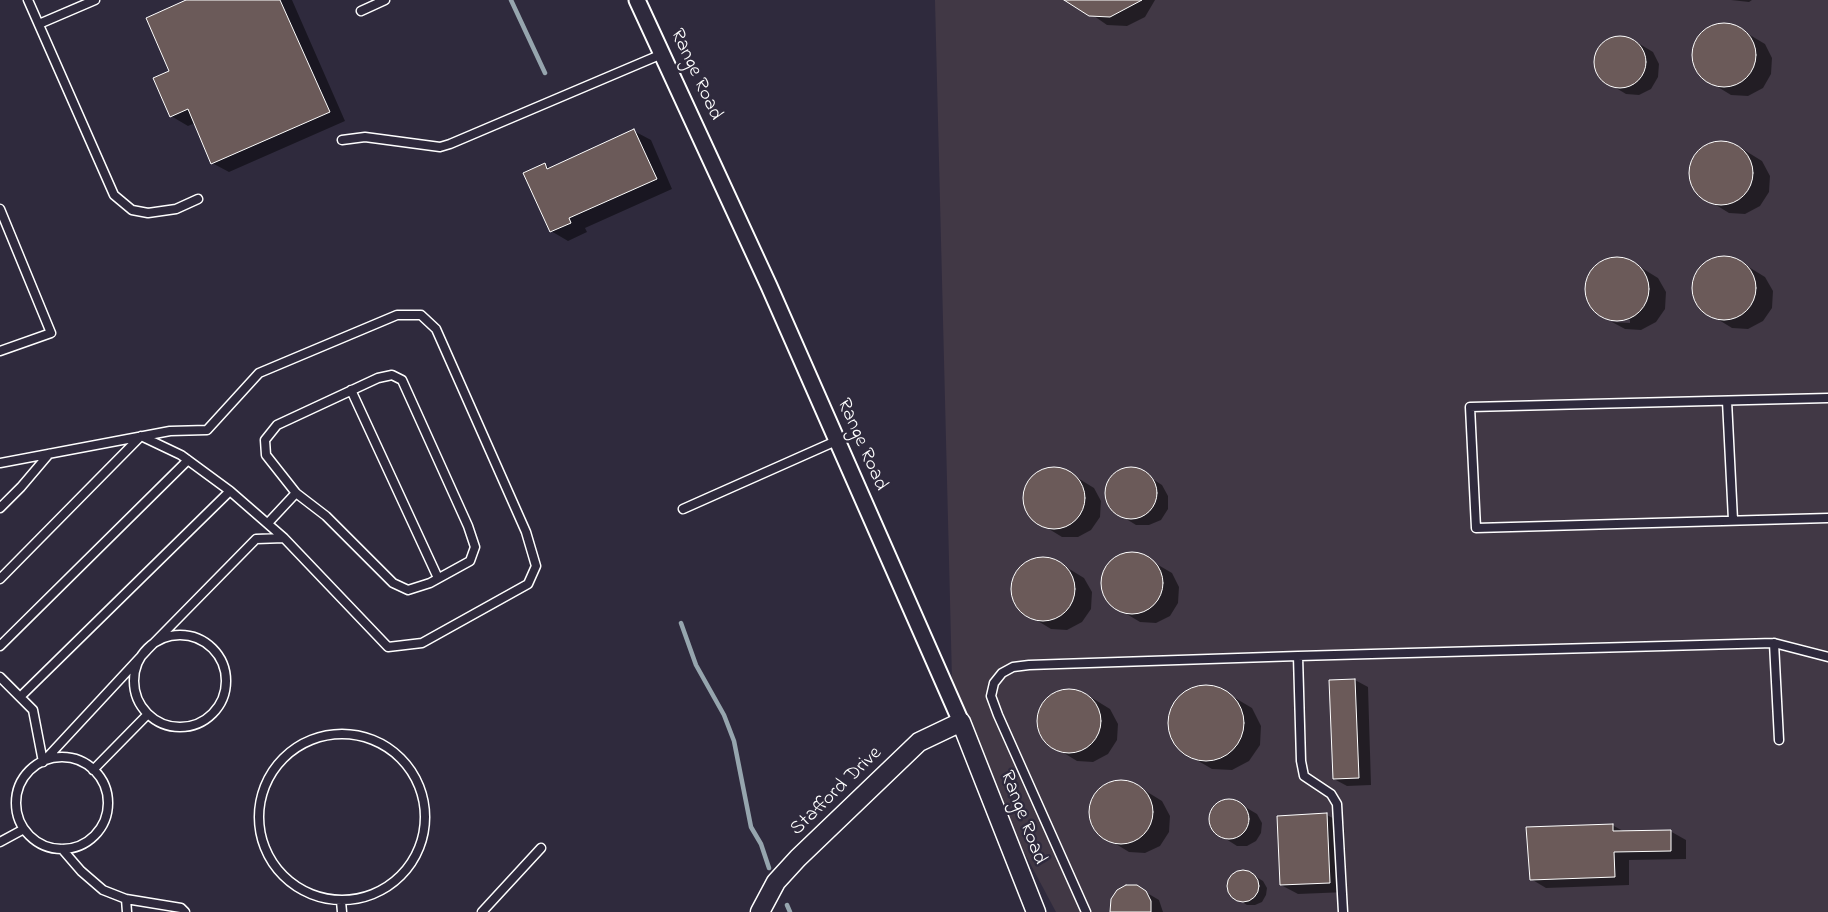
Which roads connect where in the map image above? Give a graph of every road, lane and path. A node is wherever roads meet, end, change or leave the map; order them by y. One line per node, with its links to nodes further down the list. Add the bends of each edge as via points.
1 (28, 0): 6 (lane)
2 (95, 0): 6 (lane)
3 (385, 0): 5 (lane)
4 (637, 0): 7 (street, Range Road)
5 (361, 11)
6 (39, 24): 9 (lane, via 114,195 132,210 148,213 176,209)
7 (662, 54): 8 (lane, via 450,144 440,146 365,137); 16 (street, Range Road)
8 (342, 140)
9 (198, 199)
10 (0, 209): 11 (lane, via 51,333)
11 (0, 351)
12 (351, 390): 21 (lane, via 277,425 265,440 266,455); 29 (lane); 29 (lane, via 392,375 402,380 468,526 474,547 470,561)
13 (1828, 398): 14 (lane)
14 (1727, 400): 25 (lane); 25 (lane, via 1470,407 1476,528)
15 (141, 436): 17 (lane); 18 (lane); 27 (lane, via 207,430 260,373 397,315 421,315 436,329 526,532 536,566 528,584 422,643 388,647); 28 (lane)
16 (836, 441): 23 (lane); 38 (street, Range Road)
17 (49, 454): 19 (lane); 22 (lane)
18 (188, 460): 20 (lane); 31 (lane)
19 (0, 463)
20 (230, 490): 26 (lane); 36 (lane)
21 (296, 494): 26 (lane); 29 (lane, via 326,516 393,583 408,590)
22 (0, 508)
23 (683, 509)
24 (1828, 518): 25 (lane)
25 (1733, 520)
26 (268, 523): 27 (lane)
27 (284, 538): 32 (lane, via 256,539)
28 (0, 578)
29 (438, 578)
30 (1774, 643): 33 (lane); 34 (lane); 39 (lane)
31 (0, 646)
32 (147, 650): 37 (lane, via 138,665 134,682 138,699); 37 (lane, via 170,637 196,638 217,655 226,680 219,706 198,723 171,726); 40 (lane)
33 (1298, 656): 54 (lane, via 1029,665 1002,673 994,683 991,696); 55 (lane, via 1301,761 1304,776 1331,794 1337,804)
34 (1828, 657)
35 (0, 677): 36 (lane)
36 (20, 697): 40 (lane, via 33,710)
37 (148, 714): 41 (lane)
38 (961, 722): 52 (street, Stafford Drive, via 919,742 798,858 776,882); 53 (street, Range Road)
39 (1779, 740)
40 (43, 762): 41 (lane, via 69,758); 42 (lane, via 28,772 19,787 17,813)
41 (93, 770): 45 (lane, via 106,793 105,820 88,841)
42 (24, 829): 43 (lane); 45 (lane, via 44,846)
43 (0, 842)
44 (541, 848): 51 (lane)
45 (62, 849): 46 (lane, via 103,890)
46 (126, 899): 48 (lane); 49 (lane, via 181,908)
47 (341, 901): 47 (lane, via 363,898 392,884 417,854 426,816 419,783 395,752 374,740 351,733 327,734 300,744 276,765 262,791 258,823 268,857 295,886 322,898); 50 (lane)
48 (127, 912)
49 (185, 912)
50 (342, 912)
51 (482, 912)
52 (760, 912)
53 (1036, 912)
54 (1086, 912)
55 (1343, 912)

